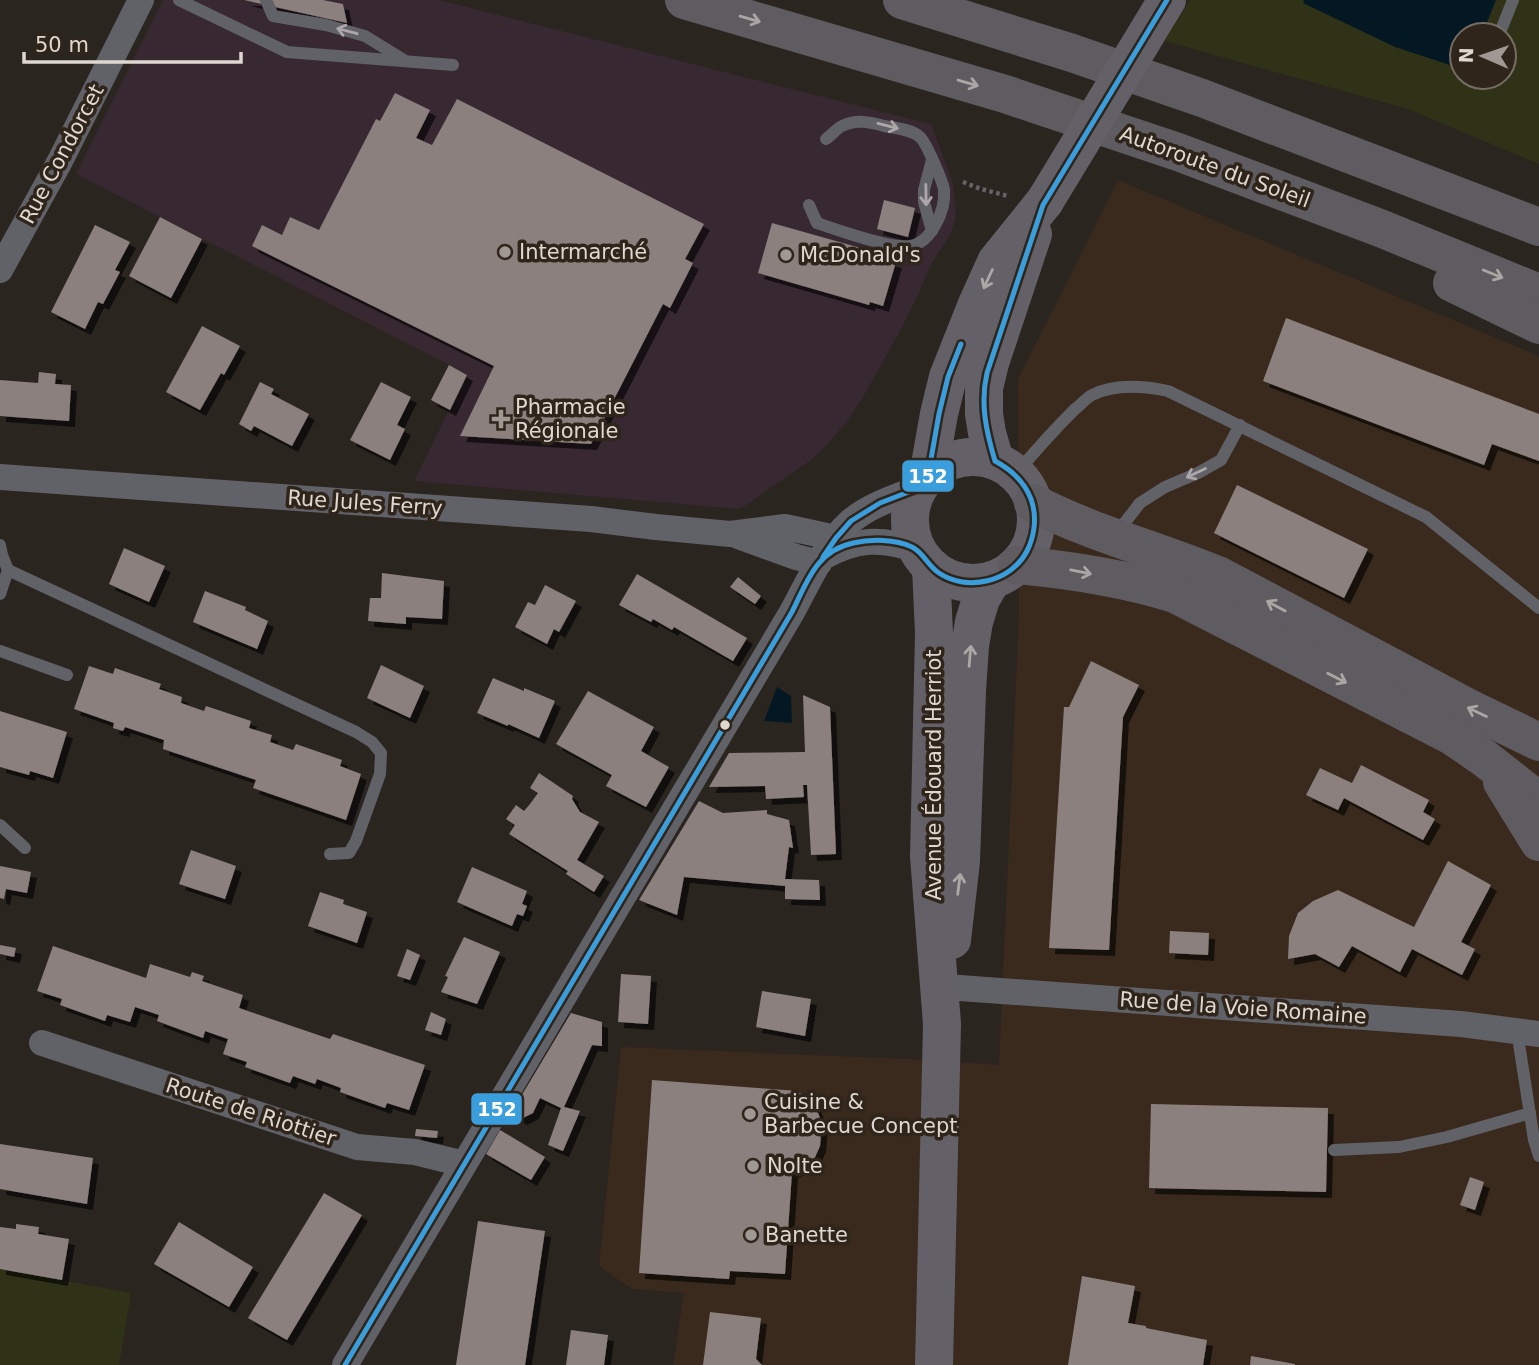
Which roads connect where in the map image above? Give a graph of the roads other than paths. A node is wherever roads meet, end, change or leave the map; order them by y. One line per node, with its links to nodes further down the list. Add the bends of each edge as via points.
1 (141, 0): 19 (street, Rue Condorcet)
2 (179, 0): 9 (lane, via 287,52)
3 (266, 0): 9 (lane, one-way to 3, via 365,36 273,16)
4 (684, 0): 12 (highway, Autoroute du Soleil, one-way to 12, via 1004,94)
5 (902, 0): 14 (highway, via 1163,72); 17 (highway, via 1202,98)
6 (1167, 0): 15 (main road, bridge)
7 (1513, 0): 8 (lane)
8 (1505, 21)
9 (408, 62): 10 (lane)
10 (453, 65)
11 (826, 139): 13 (lane, one-way to 13, via 844,125 869,122 920,137)
12 (1178, 152): 20 (highway, Autoroute du Soleil, one-way to 20); 21 (highway)
13 (932, 160): 18 (lane, one-way to 18, via 924,190); 18 (lane, via 944,190)
14 (1539, 198)
15 (1044, 203): 24 (main road, via 984,388 987,433); 25 (main road, one-way to 25, via 996,262 976,304 948,377)
16 (809, 205): 18 (lane, via 817,223 888,244 910,246)
17 (1539, 226)
18 (932, 231)
19 (0, 270)
20 (1539, 293)
21 (1539, 325)
22 (1240, 425): 24 (lane, via 1168,391 1139,387 1102,392 1090,396 1052,431); 26 (lane, one-way to 26, via 1221,460 1140,503); 33 (lane, via 1426,517)
23 (0, 477): 28 (street, Rue Jules Ferry, via 591,519 730,534 785,527)
24 (1015, 479): 25 (main road, via 984,458 960,458); 26 (highway, via 1070,521); 31 (main road, via 1035,519 1034,536 1027,552)
25 (923, 482): 28 (street, via 851,521); 29 (main road, via 910,519 912,535)
26 (1114, 537): 36 (highway, one-way to 26, via 1220,576)
27 (0, 545): 30 (lane)
28 (825, 553): 29 (street, via 873,541 896,544); 50 (street)
29 (924, 558): 31 (main road, via 944,576 960,582 976,583); 44 (main road, Avenue Édouard Herriot, via 934,634 929,856)
30 (8, 570): 32 (lane); 42 (lane, via 372,742 381,753 380,774 360,830 349,853)
31 (1004, 573): 37 (highway, one-way to 37, via 1081,572 1175,594 1452,736); 43 (main road, Avenue Édouard Herriot, one-way to 31, via 961,861 970,646 981,600)
32 (0, 594)
33 (1539, 608)
34 (0, 651): 35 (lane)
35 (68, 675)
36 (1539, 742)
37 (1484, 758): 38 (highway); 40 (highway)
38 (1539, 802)
39 (0, 825): 41 (lane)
40 (1539, 842)
41 (25, 848)
42 (330, 854)
43 (946, 987): 44 (main road, Avenue Édouard Herriot); 45 (street, Rue de la Voie Romaine, via 1461,1024)
44 (942, 1024): 52 (main road, Avenue Édouard Herriot)
45 (1528, 1033): 47 (lane)
46 (42, 1043): 50 (street, Route de Riottier, via 357,1147 415,1152)
47 (1530, 1113): 48 (lane, via 1399,1147); 49 (lane)
48 (1334, 1150)
49 (1539, 1156)
50 (464, 1164): 51 (street)
51 (345, 1365)
52 (934, 1365)

